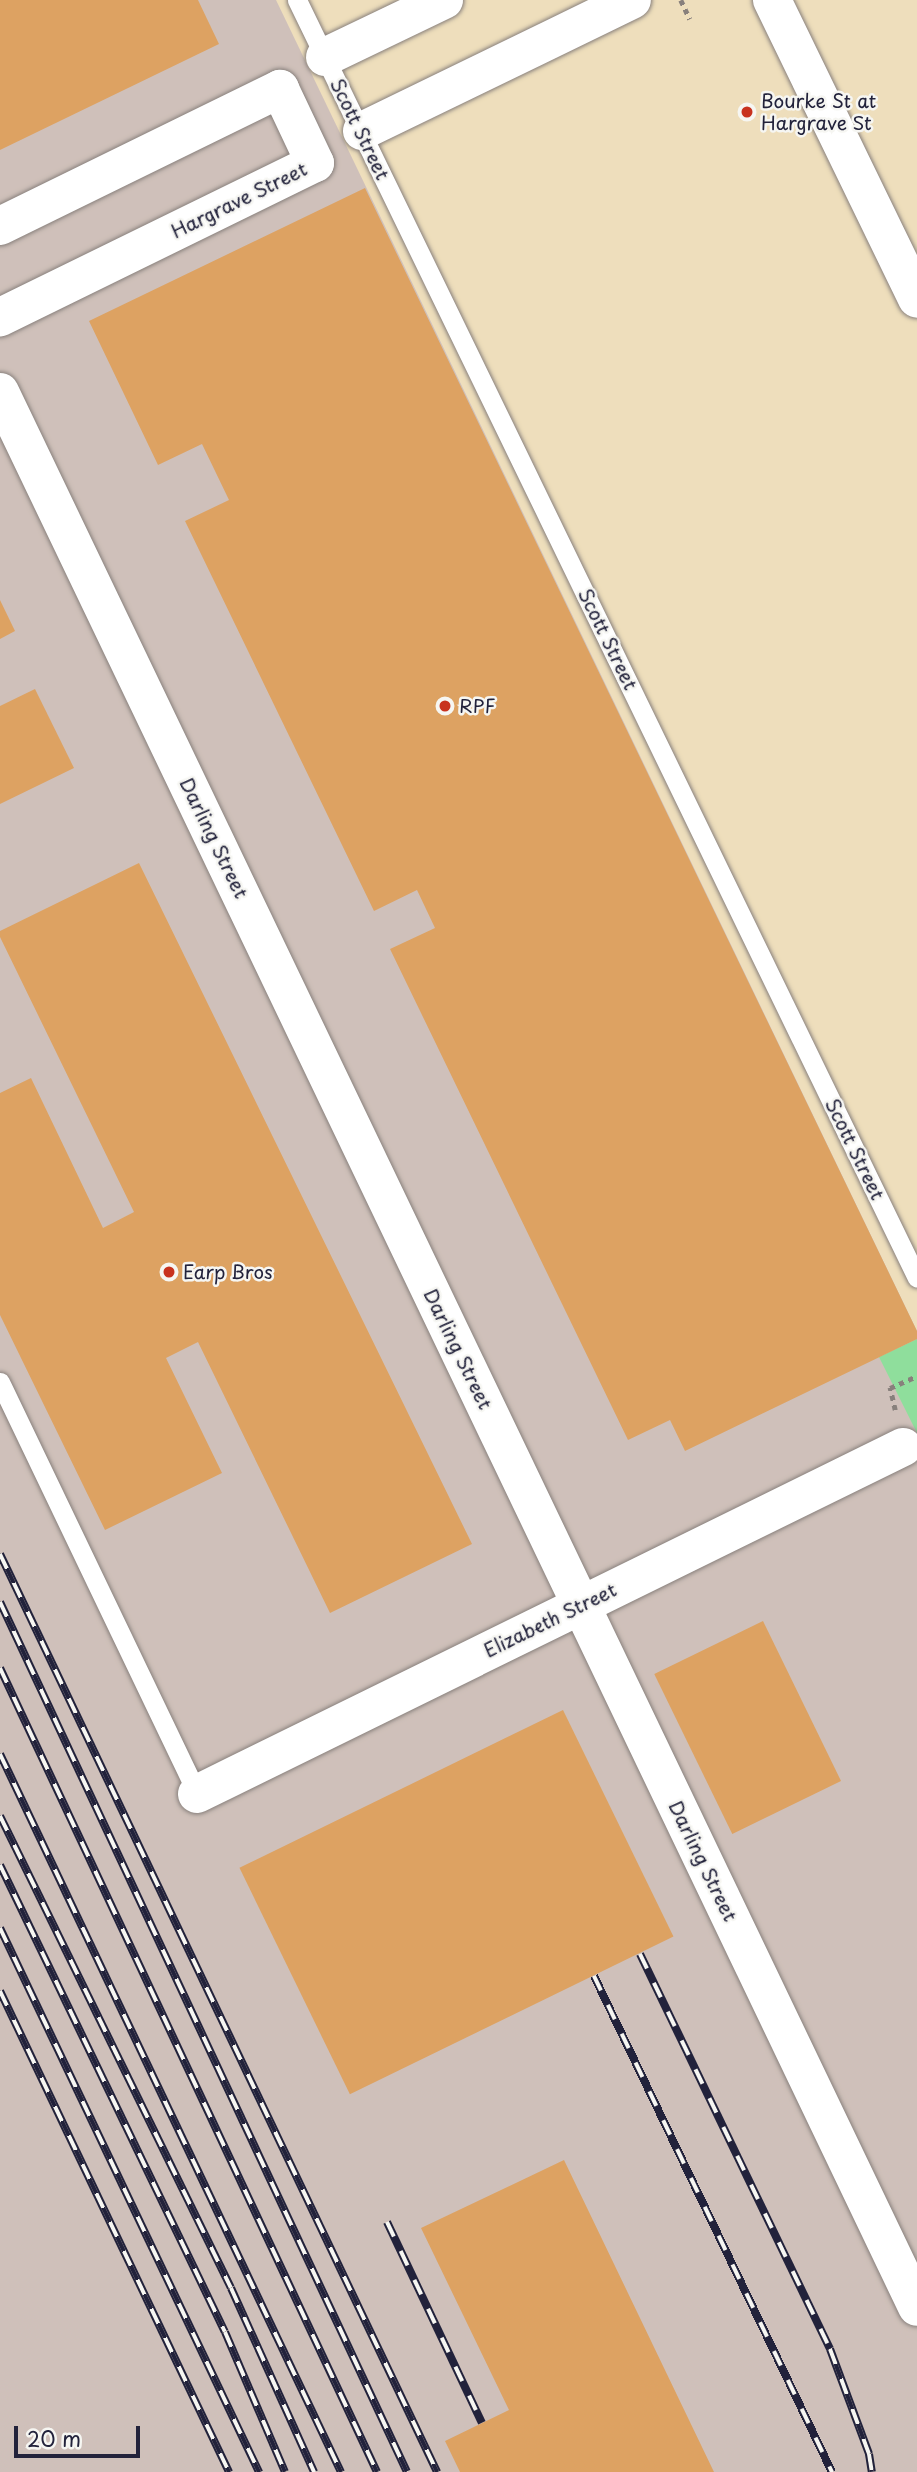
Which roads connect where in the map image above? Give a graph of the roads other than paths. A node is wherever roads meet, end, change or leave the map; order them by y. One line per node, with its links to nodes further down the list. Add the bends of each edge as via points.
1 (297, 0): 5 (lane, Scott Street)
2 (444, 0): 5 (street)
3 (632, 0): 6 (street)
4 (772, 0): 8 (street)
5 (325, 57): 6 (lane, Scott Street)
6 (362, 131): 11 (lane, Scott Street)
7 (0, 226): 9 (street, Hargrave Street, via 280,89 315,163)
8 (917, 299)
9 (0, 317)
10 (0, 392): 14 (street, Darling Street)
11 (917, 1279)
12 (0, 1382): 15 (lane)
13 (904, 1447): 14 (street, Elizabeth Street)
14 (581, 1605): 15 (street, Elizabeth Street); 16 (street, Darling Street)
15 (197, 1794)
16 (917, 2307)

